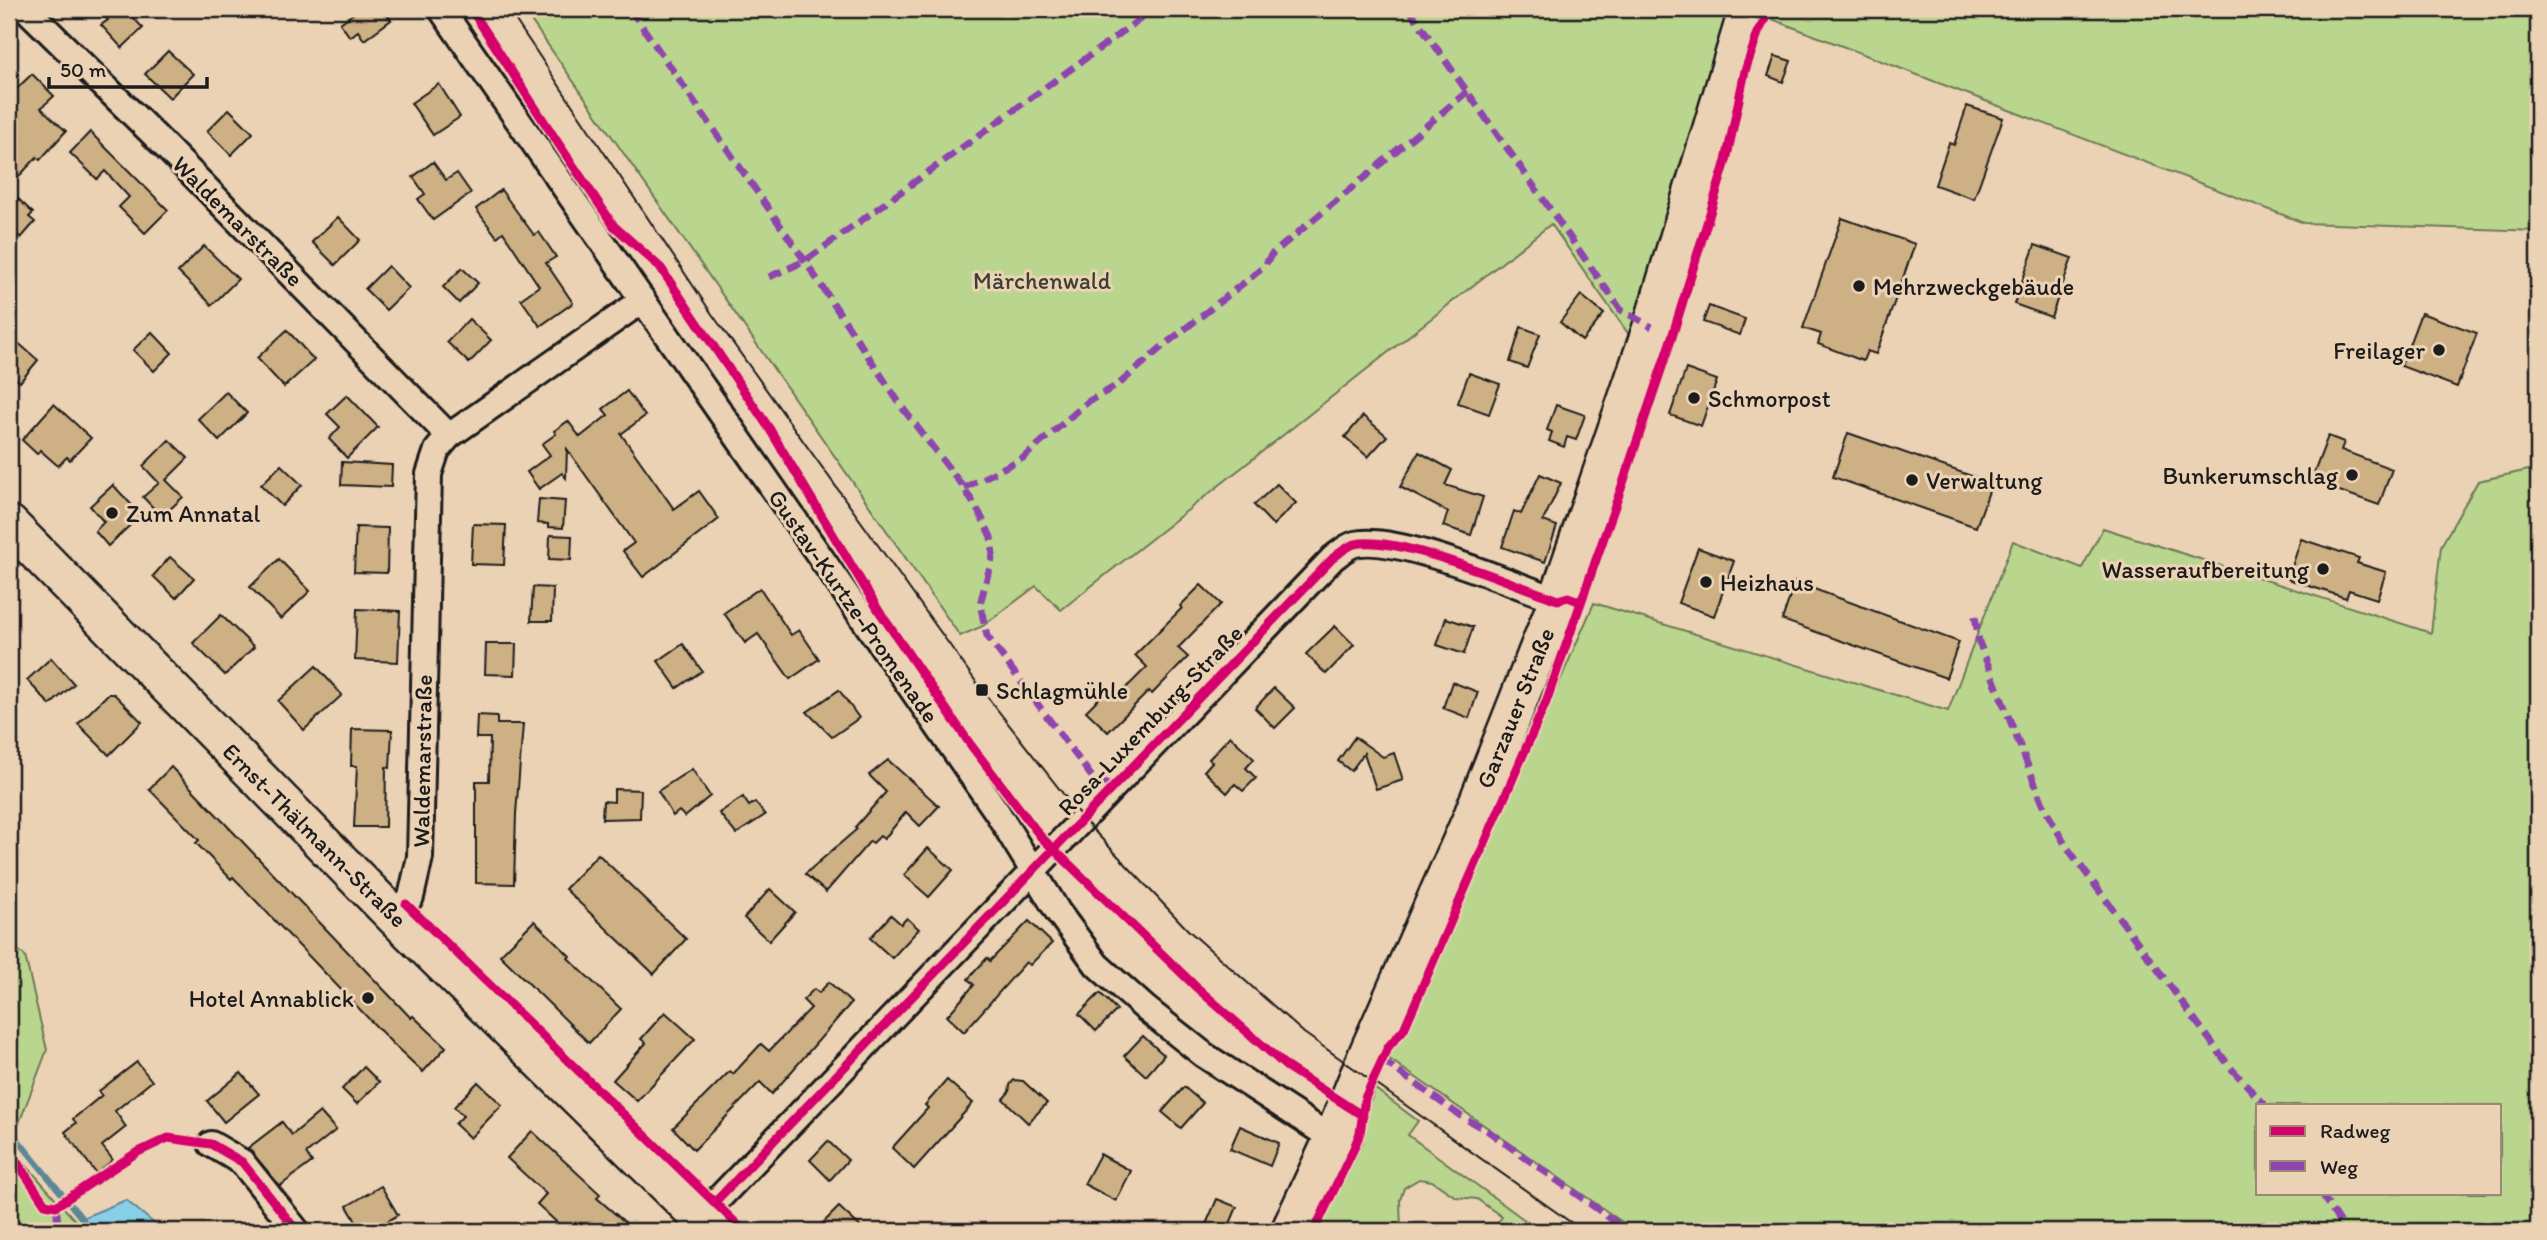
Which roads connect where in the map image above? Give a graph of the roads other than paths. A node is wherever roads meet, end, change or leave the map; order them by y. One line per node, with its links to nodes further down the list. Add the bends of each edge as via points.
1 (26, 9): 5 (street, Waldemarstraße)
2 (441, 9): 4 (street, Gustav-Kurtze-Promenade)
3 (1748, 9): 7 (street, Garzauer Straße, via 1652,327)
4 (643, 300): 5 (street, Waldemarstraße); 8 (street, Gustav-Kurtze-Promenade)
5 (449, 436): 9 (street, Waldemarstraße, via 437,450 429,474 420,857 411,897)
6 (9, 524): 9 (street, Ernst-Thälmann-Straße)
7 (1558, 600): 8 (street, Rosa-Luxemburg-Straße, via 1398,546 1374,542 1345,549); 10 (street, Garzauer Straße, via 1471,821)
8 (1034, 871): 10 (street, Gustav-Kurtze-Promenade, via 1097,965 1204,1055); 12 (street, Rosa-Luxemburg-Straße)
9 (394, 916): 12 (street, Ernst-Thälmann-Straße)
10 (1333, 1139): 14 (street, Garzauer Straße)
11 (211, 1144): 13 (street, via 242,1162)
12 (707, 1225)
13 (297, 1231)
14 (1290, 1231)

